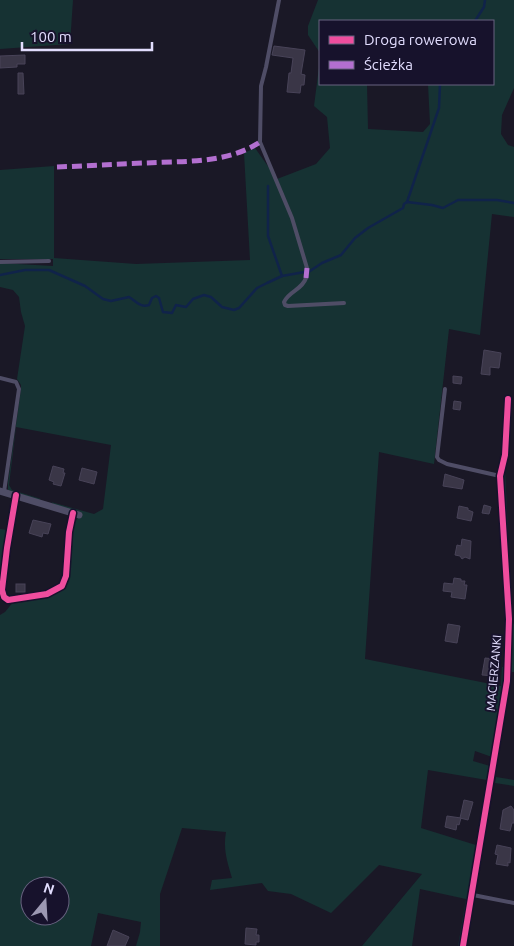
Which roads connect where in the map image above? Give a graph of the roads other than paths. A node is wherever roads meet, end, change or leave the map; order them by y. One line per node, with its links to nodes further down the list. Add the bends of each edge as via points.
1 (279, 0): 4 (lane, via 260,86 260,142 292,218)
2 (49, 261): 3 (lane)
3 (0, 262)
4 (307, 268)
5 (306, 278): 6 (lane, via 301,288 286,298 285,305)
6 (344, 303)
7 (0, 378): 11 (lane, via 16,382 19,389)
8 (445, 390): 10 (lane, via 437,457 447,464)
9 (508, 399): 10 (street, MACIERZANKI, via 505,455)
10 (500, 476): 13 (street, MACIERZANKI)
11 (2, 491): 12 (street)
12 (16, 495): 12 (street, via 2,590 8,600 47,594 62,586 66,576 69,532 76,514)
13 (512, 619): 14 (street, MACIERZANKI, via 505,697)
14 (473, 895): 15 (lane); 16 (street, MACIERZANKI)
15 (514, 903)
16 (463, 946)

